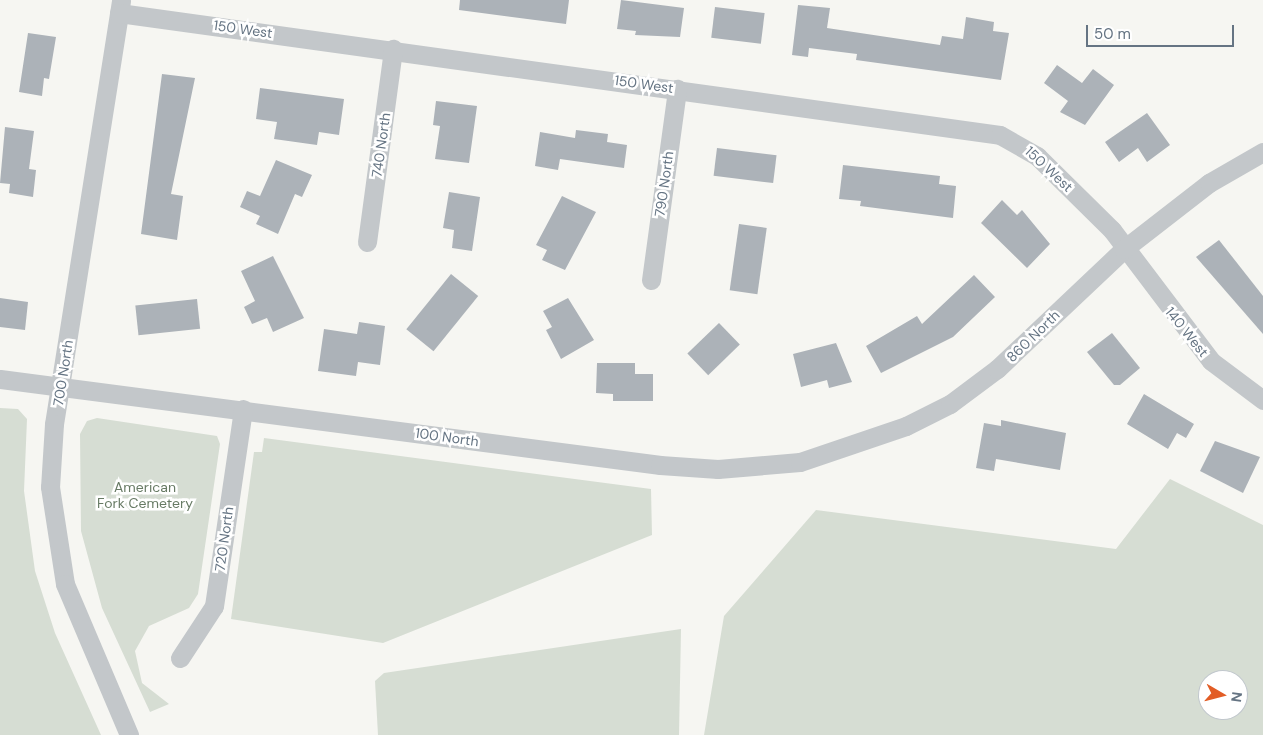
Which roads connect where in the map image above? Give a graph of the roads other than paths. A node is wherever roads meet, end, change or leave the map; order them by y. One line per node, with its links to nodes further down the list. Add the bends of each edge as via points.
1 (120, 6): 2 (street, 150 West); 9 (street, 700 North)
2 (394, 49): 3 (street, 150 West); 5 (street, 740 North)
3 (677, 89): 6 (street, 150 West, via 1000,135 1037,156 1112,230); 7 (street, 790 North)
4 (1263, 152): 6 (street, 860 North, via 1210,183)
5 (367, 242)
6 (1124, 249): 10 (street, 140 West, via 1211,361); 12 (street, 860 North, via 997,369 950,404)
7 (651, 280)
8 (0, 379): 9 (street, 100 North)
9 (60, 387): 11 (street, 100 North); 14 (street, 700 North, via 50,487 58,555 74,609)
10 (1263, 400)
11 (242, 409): 12 (street, 100 North, via 669,466 760,468); 13 (street, 720 North, via 214,606)
12 (834, 454)
13 (180, 658)
14 (129, 735)

